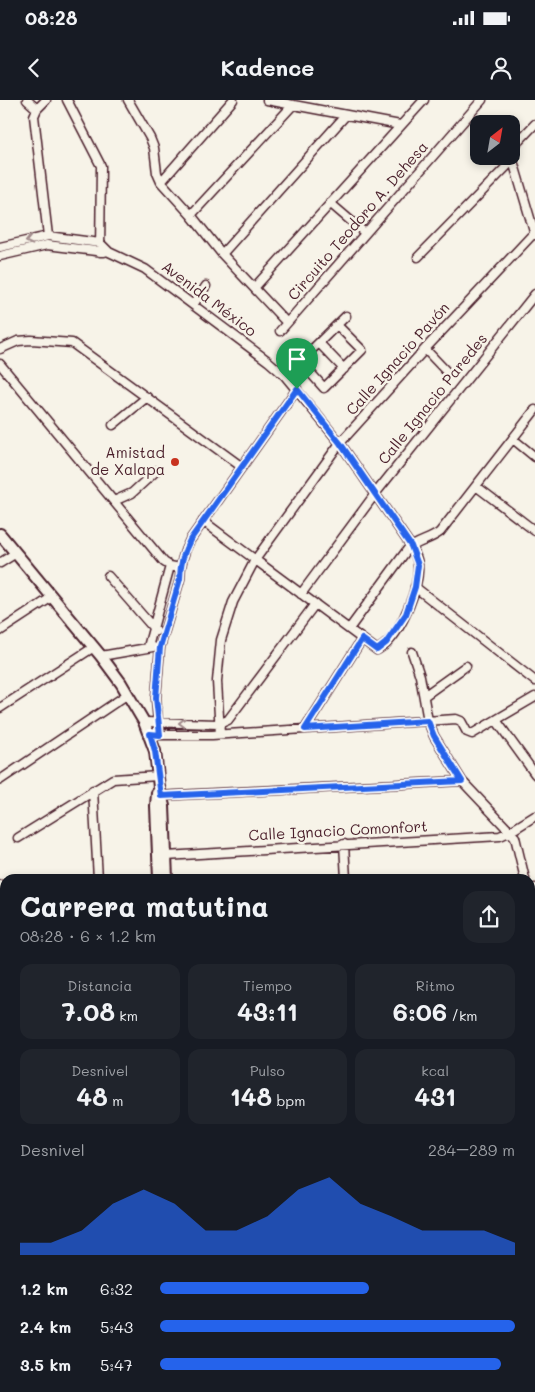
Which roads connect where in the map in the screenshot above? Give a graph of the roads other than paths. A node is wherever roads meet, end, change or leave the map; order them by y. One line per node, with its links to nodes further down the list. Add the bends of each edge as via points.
1 (27, 100): 10 (street)
2 (46, 100): 10 (street)
3 (67, 100): 25 (street, via 102,166)
4 (128, 100): 17 (street, via 152,143)
5 (233, 100): 17 (street)
6 (267, 100): 9 (street)
7 (424, 100): 13 (street, Circuito Teodoro A. Dehesa)
8 (482, 100): 21 (street, Circuito Teodoro A. Dehesa)
9 (293, 105): 11 (street); 19 (street)
10 (36, 109): 23 (street, via 34,116)
11 (346, 115): 13 (street); 26 (street)
12 (535, 124): 14 (street)
13 (400, 126): 18 (street, Circuito Teodoro A. Dehesa)
14 (520, 144)
15 (503, 165): 28 (street)
16 (515, 165): 20 (street)
17 (161, 182): 19 (street, Circuito Teodoro A. Dehesa)
18 (330, 203): 21 (street); 30 (street, Circuito Teodoro A. Dehesa)
19 (192, 215): 26 (street, Circuito Teodoro A. Dehesa)
20 (532, 217): 22 (street)
21 (365, 234): 34 (street, Circuito Teodoro A. Dehesa)
22 (535, 234): 39 (street, Calle Ignacio Pavón)
23 (48, 236): 24 (street, one-way to 24); 25 (street)
24 (0, 247)
25 (100, 248): 27 (street, via 47,245); 32 (street, Avenida México, via 140,266)
26 (222, 254): 30 (street, Circuito Teodoro A. Dehesa)
27 (0, 256)
28 (418, 257)
29 (206, 286): 32 (street)
30 (254, 288): 34 (street, Circuito Teodoro A. Dehesa)
31 (535, 294): 55 (street, Calle Ignacio Paredes)
32 (193, 305): 44 (street, Avenida México)
33 (346, 316): 35 (street)
34 (287, 323): 36 (street)
35 (337, 325): 37 (street); 42 (street, via 362,350)
36 (280, 331)
37 (319, 343): 40 (street); 42 (street)
38 (0, 349): 46 (street, via 18,341 72,343)
39 (426, 349): 43 (street); 50 (street, Calle Ignacio Pavón)
40 (300, 361): 42 (street, via 324,388); 44 (street)
41 (0, 364): 56 (street)
42 (344, 369)
43 (445, 370)
44 (285, 376): 45 (street, Avenida México)
45 (297, 389): 50 (street, Avenida México); 52 (street)
46 (147, 397): 48 (street); 52 (street)
47 (535, 410): 49 (street)
48 (114, 425)
49 (512, 439): 51 (street); 54 (street)
50 (340, 443): 55 (street, Avenida México); 62 (street, Calle Ignacio Pavón)
51 (535, 457)
52 (242, 467): 57 (street)
53 (156, 471): 56 (street, via 132,493)
54 (476, 486): 58 (street); 60 (street, via 440,532)
55 (375, 494): 60 (street, Avenida México); 68 (street, Calle Ignacio Paredes)
56 (114, 501): 64 (street)
57 (203, 521): 62 (street); 65 (street, via 184,551)
58 (535, 530)
59 (0, 534): 61 (main road)
60 (411, 546): 67 (street, Avenida México, via 418,565); 71 (street)
61 (16, 553): 63 (street); 69 (main road)
62 (255, 560): 68 (street); 91 (street, Calle Ignacio Pavón, via 233,602 221,640 217,680)
63 (0, 563)
64 (170, 566): 65 (street); 72 (street)
65 (180, 568): 74 (street, via 180,579)
66 (108, 576): 72 (street)
67 (415, 587): 75 (street, Avenida México, via 403,620 386,643 377,650); 82 (street)
68 (301, 594): 70 (street)
69 (52, 596): 73 (street); 76 (main road)
70 (315, 604): 71 (street); 91 (street, via 234,713)
71 (349, 629): 75 (street)
72 (153, 630): 74 (street); 77 (street)
73 (0, 631)
74 (163, 634): 78 (street)
75 (362, 639): 92 (street)
76 (94, 647): 80 (main road); 86 (street)
77 (148, 647): 78 (street); 80 (street)
78 (160, 647): 90 (street, via 156,686)
79 (412, 652): 84 (street)
80 (101, 656): 83 (main road)
81 (466, 666): 84 (street)
82 (535, 681)
83 (128, 694): 89 (main road); 97 (street)
84 (424, 696): 88 (street)
85 (535, 697): 87 (street)
86 (0, 708)
87 (496, 720): 88 (street, via 469,734 458,719); 95 (street)
88 (428, 721): 92 (street); 98 (street)
89 (144, 722): 90 (street); 94 (main road)
90 (158, 723): 91 (street, one-way to 90); 94 (street)
91 (220, 724): 93 (street, Calle Ignacio Pavón)
92 (305, 729): 93 (street)
93 (220, 734): 94 (street)
94 (155, 735): 96 (main road)
95 (535, 774)
96 (158, 776): 99 (street, via 113,779); 100 (main road)
97 (0, 780)
98 (462, 781): 100 (street); 102 (street)
99 (93, 790): 103 (street); 106 (street)
100 (159, 793): 105 (main road, via 164,806); 107 (main road, via 156,806)
101 (535, 816): 102 (street, Calle Ignacio Comonfort)
102 (511, 831): 104 (street, Calle Ignacio Comonfort, via 500,836); 110 (street)
103 (18, 838)
104 (344, 844): 105 (street, Calle Ignacio Comonfort); 109 (street)
105 (166, 856): 108 (main road)
106 (98, 874)
107 (159, 874)
108 (167, 874)
109 (346, 874)
110 (525, 874)

